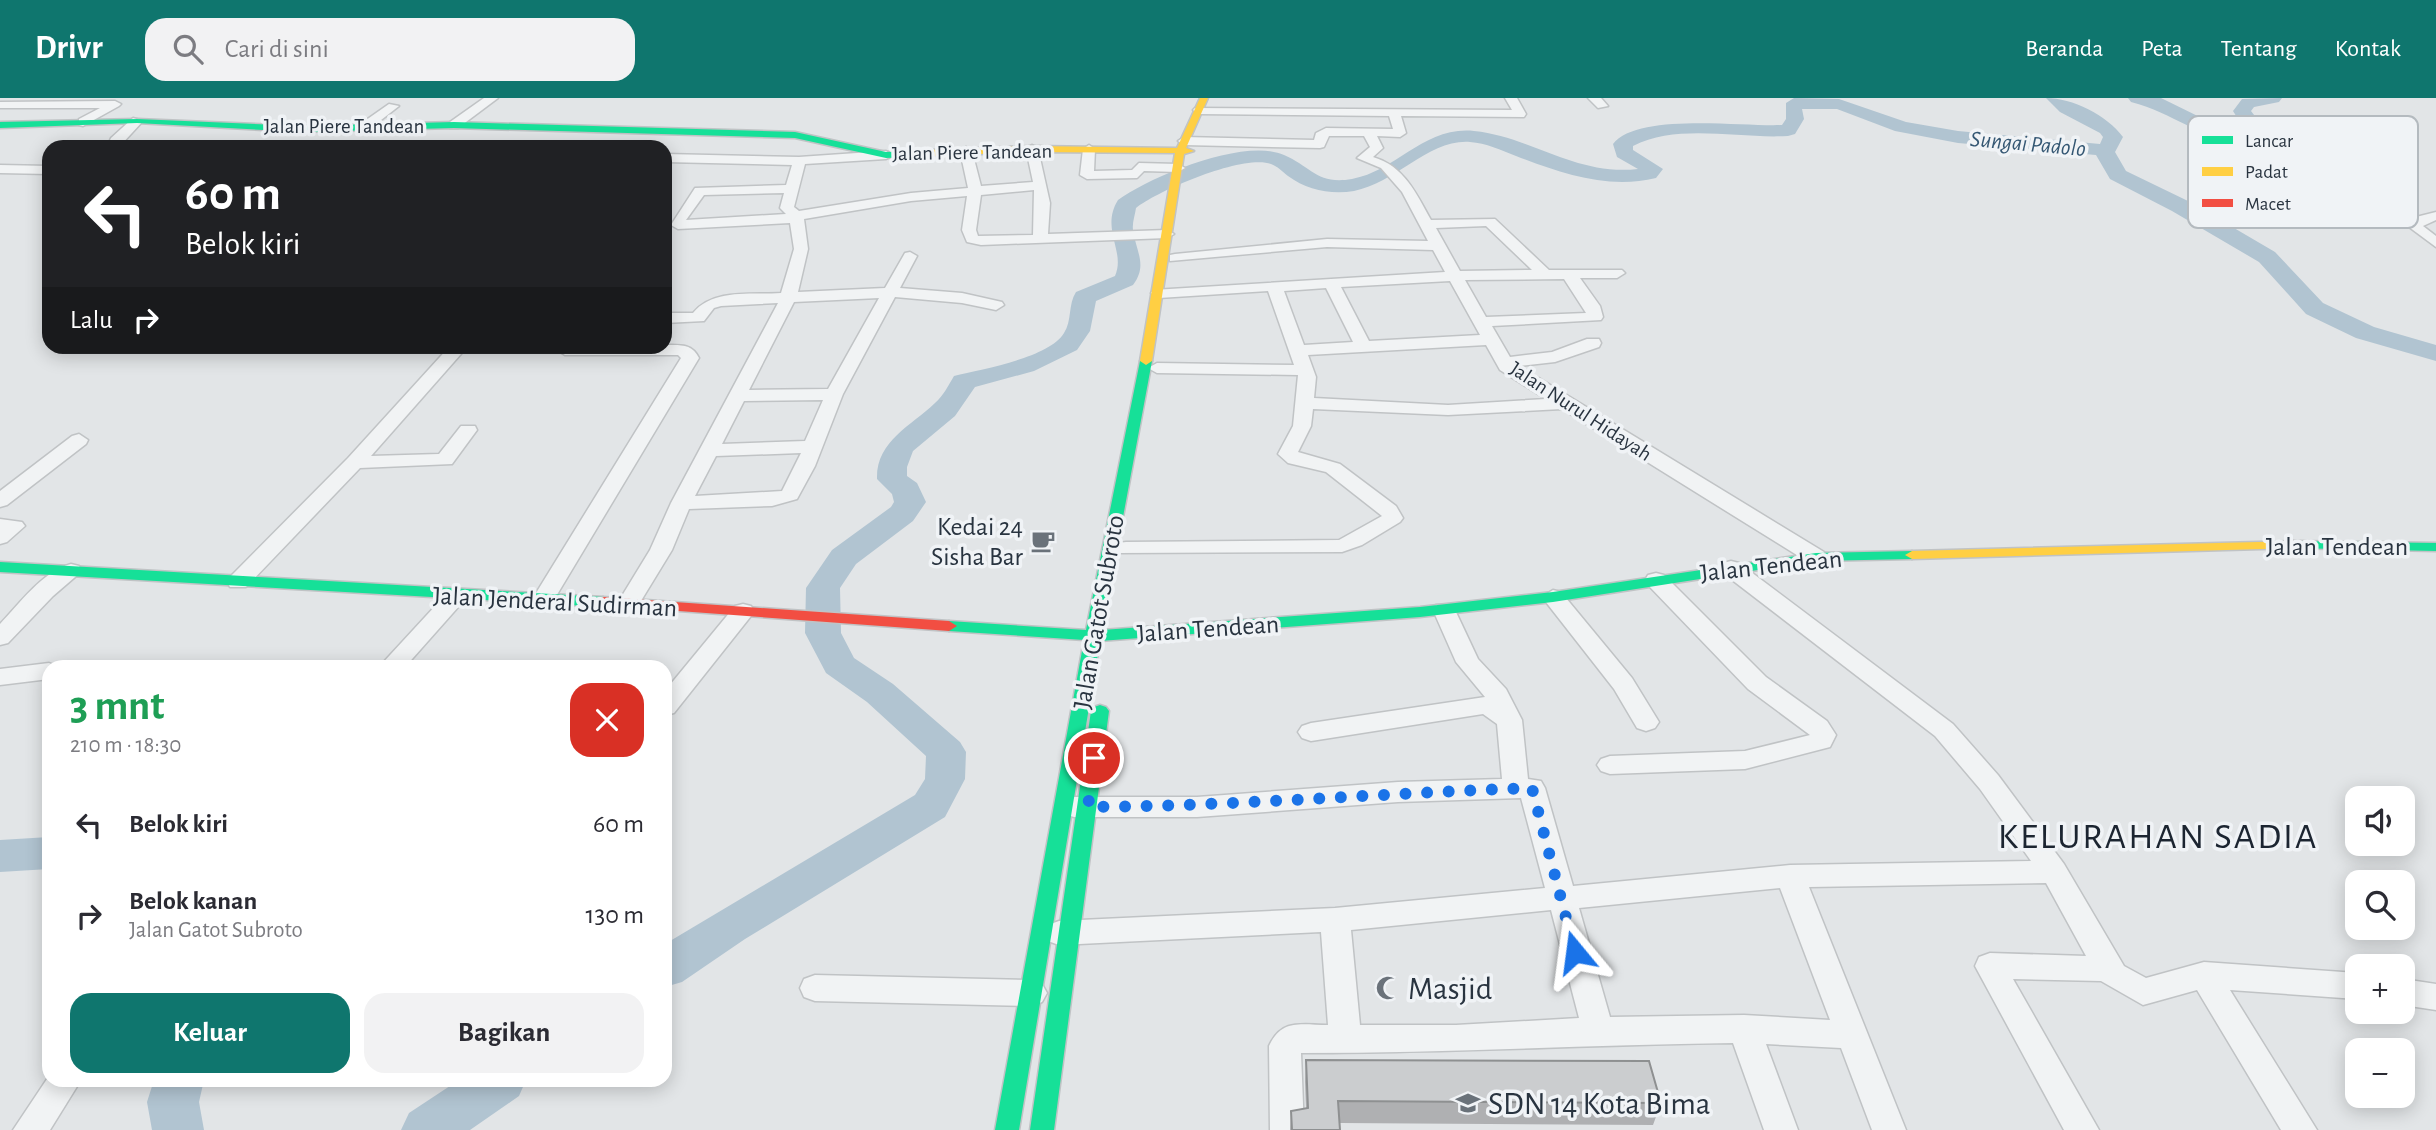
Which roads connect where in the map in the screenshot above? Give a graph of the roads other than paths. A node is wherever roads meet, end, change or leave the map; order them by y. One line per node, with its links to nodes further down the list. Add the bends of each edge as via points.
1 (492, 98): 15 (street)
2 (1281, 98): 9 (street)
3 (1456, 98): 11 (street)
4 (1511, 98): 11 (street, via 1522,119)
5 (1205, 104): 9 (street); 19 (street, Jalan Gatot Subroto)
6 (6, 105): 8 (street); 13 (street, via 115,104)
7 (393, 106): 16 (street)
8 (0, 111)
9 (1280, 113): 10 (street)
10 (1394, 113): 11 (street); 17 (street, via 1400,133)
11 (1463, 114)
12 (136, 121): 13 (street, Jalan Piere Tandean); 16 (street, Jalan Piere Tandean); 18 (street)
13 (83, 122): 14 (street, Jalan Piere Tandean)
14 (0, 125)
15 (454, 125): 16 (street, Jalan Piere Tandean); 23 (street, Jalan Piere Tandean, via 795,135)
16 (363, 128)
17 (1368, 132): 19 (street, via 1326,132 1320,136 1322,143 1314,144); 39 (street, Jalan Nurul Hidayah, via 1377,148 1363,158 1390,170)
18 (119, 140)
19 (1187, 146): 21 (street, Jalan Piere Tandean); 29 (street, Jalan Gatot Subroto)
20 (1032, 149): 21 (street, Jalan Piere Tandean); 22 (street, Jalan Piere Tandean); 30 (street)
21 (1089, 149): 29 (street, via 1087,175 1135,178 1139,167)
22 (966, 151): 23 (street, Jalan Piere Tandean); 34 (street)
23 (886, 155): 25 (street)
24 (672, 158): 25 (street)
25 (799, 161): 33 (street)
26 (0, 169): 27 (street)
27 (42, 170)
28 (42, 170): 31 (street)
29 (1179, 174): 41 (street, Jalan Gatot Subroto); 47 (street, Jalan Gatot Subroto)
30 (1040, 186): 34 (street); 43 (street, via 1045,215)
31 (0, 187)
32 (731, 190): 33 (street); 37 (street); 37 (street, via 700,191 679,222)
33 (792, 190): 36 (street, via 788,208)
34 (975, 191): 36 (street); 43 (street, via 969,230 972,239)
35 (2436, 216): 38 (street)
36 (796, 217): 37 (street); 56 (street, via 801,249)
37 (710, 221)
38 (2418, 221)
39 (1426, 224): 45 (street, Jalan Nurul Hidayah); 50 (street, via 1490,222)
40 (2417, 228): 44 (street)
41 (1161, 235): 42 (street); 54 (street, Jalan Gatot Subroto)
42 (1104, 236): 43 (street)
43 (1040, 237)
44 (2436, 243)
45 (1439, 246): 47 (street, via 1327,243); 51 (street, Jalan Nurul Hidayah)
46 (910, 256): 55 (street)
47 (1175, 258): 54 (street, Jalan Gatot Subroto)
48 (1568, 273): 49 (street); 50 (street); 59 (street, via 1595,317)
49 (1617, 273)
50 (1545, 274): 51 (street)
51 (1455, 276): 52 (street); 59 (street, Jalan Nurul Hidayah)
52 (1331, 282): 53 (street); 62 (street)
53 (1274, 285): 54 (street); 64 (street)
54 (1165, 292): 67 (street, Jalan Gatot Subroto); 73 (street, Jalan Gatot Subroto)
55 (892, 293): 56 (street); 57 (street, via 951,296); 69 (street)
56 (787, 299): 58 (street, via 712,302 698,318); 70 (street)
57 (996, 305)
58 (672, 318)
59 (1481, 322): 60 (street, Jalan Nurul Hidayah)
60 (1489, 340): 62 (street); 66 (street, Jalan Nurul Hidayah)
61 (1593, 343): 66 (street, via 1566,355)
62 (1364, 347): 64 (street)
63 (672, 350): 93 (street, via 688,353 690,358)
64 (1298, 350): 68 (street)
65 (453, 354): 78 (street)
66 (1504, 363): 71 (street, Jalan Nurul Hidayah)
67 (1157, 368): 68 (street); 73 (street, Jalan Gatot Subroto)
68 (1306, 370): 72 (street)
69 (834, 394): 70 (street); 76 (street)
70 (736, 396): 77 (street)
71 (1563, 402): 72 (street, via 1448,410); 85 (street, Jalan Nurul Hidayah)
72 (1305, 403): 84 (street, via 1302,426 1288,454 1333,468 1389,510 1393,516 1389,523 1349,544 1332,547)
73 (1143, 408): 84 (street, Jalan Gatot Subroto); 97 (street, Jalan Gatot Subroto)
74 (468, 430): 78 (street, via 445,460)
75 (79, 440): 79 (street)
76 (813, 447): 77 (street); 80 (street, via 787,497)
77 (709, 450): 80 (street)
78 (355, 463): 90 (street)
79 (0, 501)
80 (681, 503): 94 (street, via 661,550)
81 (0, 525): 82 (street, via 15,526)
82 (0, 538)
83 (2436, 547): 85 (street, Jalan Tendean, via 2352,544)
84 (1126, 548): 99 (street, Jalan Gatot Subroto)
85 (1816, 557): 87 (street, Jalan Tendean)
86 (0, 567): 88 (street, Jalan Jenderal Sudirman)
87 (1731, 568): 89 (street, Jalan Tendean); 111 (street, via 1944,730 1989,782)
88 (71, 571): 90 (street, Jalan Jenderal Sudirman); 98 (street)
89 (1656, 580): 92 (street, Jalan Tendean); 108 (street, via 1757,683 1823,734 1821,741 1745,760)
90 (238, 582): 91 (street, Jalan Jenderal Sudirman)
91 (457, 596): 93 (street, Jalan Jenderal Sudirman); 100 (street)
92 (1553, 597): 95 (street, Jalan Tendean); 106 (street, via 1623,684)
93 (544, 598): 94 (street, Jalan Jenderal Sudirman)
94 (628, 604): 96 (street, Jalan Jenderal Sudirman)
95 (1444, 610): 99 (street, Jalan Tendean); 105 (street, via 1468,663 1497,695)
96 (743, 611): 97 (street, Jalan Jenderal Sudirman); 104 (street)
97 (1093, 636): 99 (street, Jalan Jenderal Sudirman); 110 (street, Jalan Gatot Subroto)
98 (0, 638)
99 (1109, 641)
100 (398, 660)
101 (42, 672): 102 (street)
102 (0, 677)
103 (1103, 688): 110 (street, Jalan Gatot Subroto)
104 (672, 697)
105 (1509, 720): 107 (street, via 1481,704); 109 (street)
106 (1646, 722)
107 (1311, 732)
108 (1609, 765)
109 (1516, 789): 110 (street, via 1384,792 1197,807); 113 (street, via 1532,788)
110 (1076, 807): 115 (street, Jalan Gatot Subroto); 115 (street, Jalan Gatot Subroto)
111 (2054, 872): 112 (street); 116 (street)
112 (1790, 876): 113 (street); 125 (street)
113 (1561, 899): 114 (street); 124 (street)
114 (1335, 920): 115 (street); 126 (street)
115 (1055, 933): 120 (street, Jalan Gatot Subroto); 130 (street, Jalan Gatot Subroto)
116 (2109, 969): 117 (street, via 2143,992); 134 (street, via 1990,966)
117 (2204, 975): 118 (street); 135 (street)
118 (2345, 985)
119 (815, 988): 120 (street)
120 (1031, 993): 129 (street, Jalan Gatot Subroto)
121 (2415, 994): 122 (street)
122 (2436, 997)
123 (1744, 1029): 124 (street); 125 (street); 132 (street)
124 (1598, 1031): 126 (street, via 1456,1039)
125 (1853, 1035): 133 (street)
126 (1345, 1039): 131 (street, via 1290,1039 1285,1046)
127 (60, 1087): 128 (street)
128 (30, 1130)
129 (1007, 1130)
130 (1042, 1130)
131 (1287, 1130)
132 (1781, 1130)
133 (1889, 1130)
134 (2082, 1130)
135 (2300, 1130)

